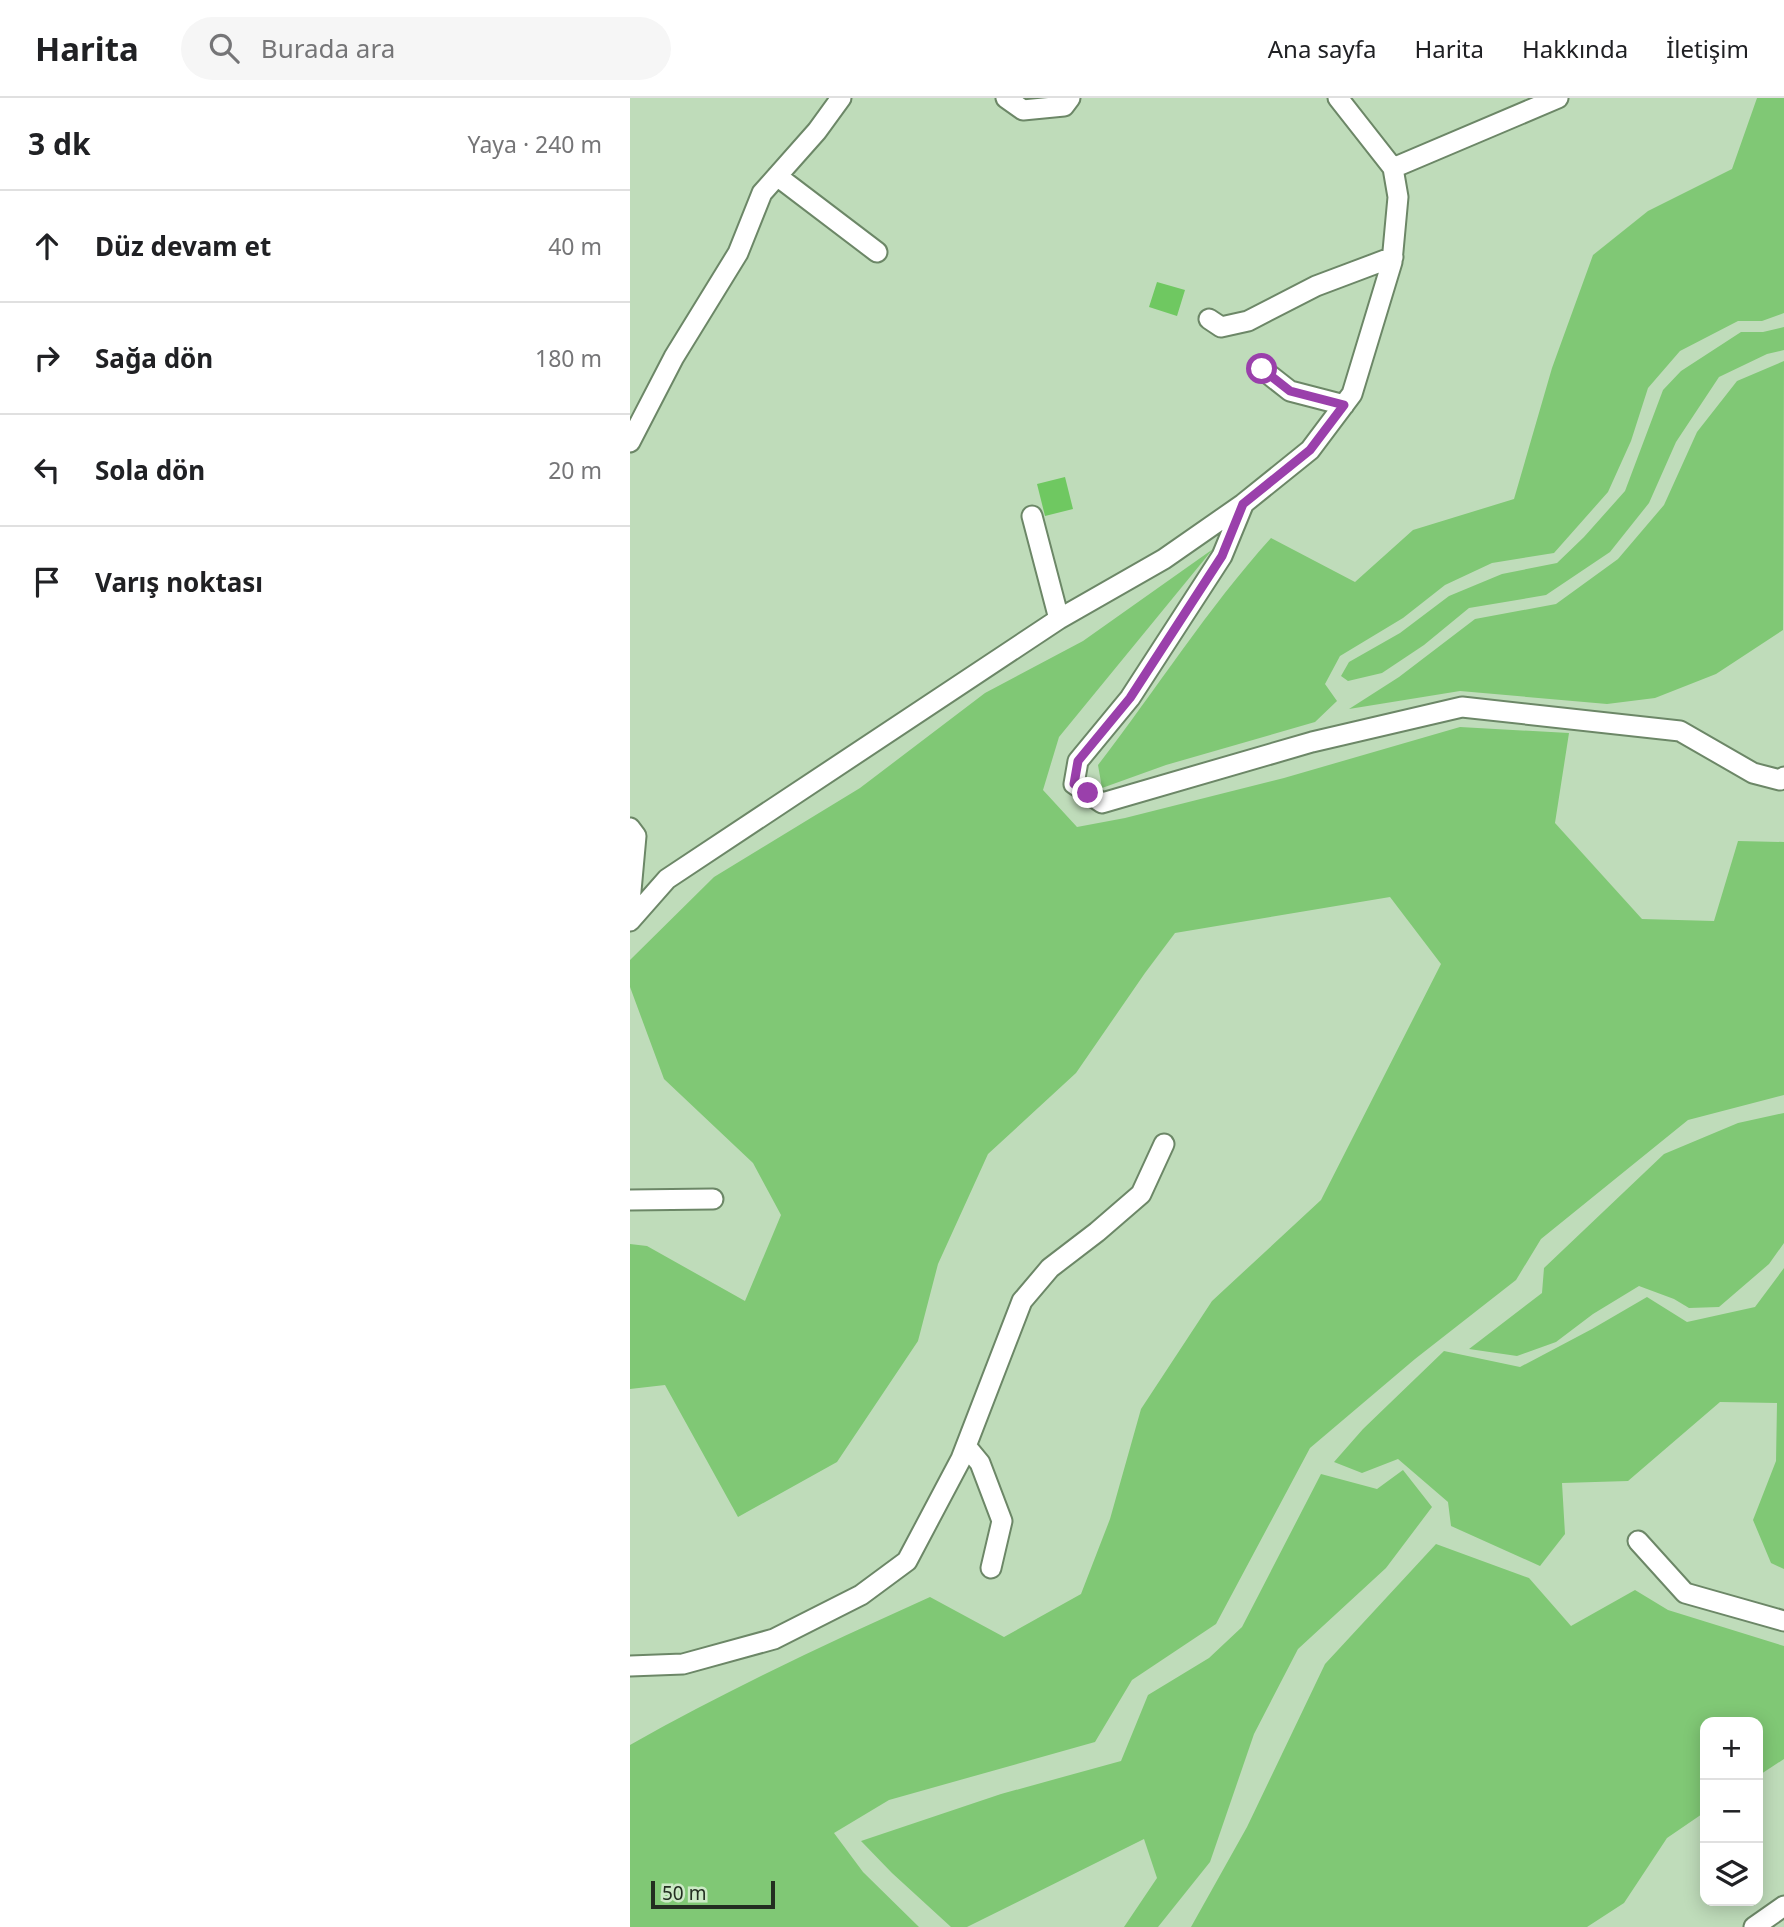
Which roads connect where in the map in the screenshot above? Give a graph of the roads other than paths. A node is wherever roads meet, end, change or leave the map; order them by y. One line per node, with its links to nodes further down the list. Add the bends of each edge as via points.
1 (841, 98): 7 (street)
2 (1006, 98): 3 (street, via 1023,110 1064,106)
3 (1070, 98)
4 (1338, 98): 6 (street)
5 (1558, 98): 6 (street)
6 (1392, 168): 9 (street, via 1398,197)
7 (777, 176): 8 (street); 13 (street, via 762,193 738,253 674,357)
8 (877, 252)
9 (1393, 257): 10 (street, via 1316,286 1248,321 1221,327); 12 (street, via 1352,394)
10 (1209, 319)
11 (1262, 369): 12 (street, via 1290,391)
12 (1344, 405): 14 (street, via 1310,450)
13 (630, 442)
14 (1243, 504): 16 (street, via 1164,559); 17 (street, via 1222,556 1130,698 1078,761 1074,784 1102,803 1312,742 1462,707 1680,730 1753,773)
15 (1032, 516): 16 (street)
16 (1059, 620): 20 (street, via 667,879)
17 (1784, 777)
18 (630, 828): 19 (street, via 636,836)
19 (630, 902)
20 (630, 921)
21 (1164, 1144): 24 (street, via 1141,1194 1050,1268 1022,1301)
22 (713, 1199): 23 (street)
23 (630, 1200)
24 (966, 1446): 26 (street, via 980,1463 1002,1521); 28 (street, via 907,1561 861,1595 774,1639 683,1664)
25 (1637, 1541): 27 (street, via 1685,1593)
26 (991, 1568)
27 (1784, 1621)
28 (630, 1665)
29 (1784, 1906): 30 (street)
30 (1755, 1927)

